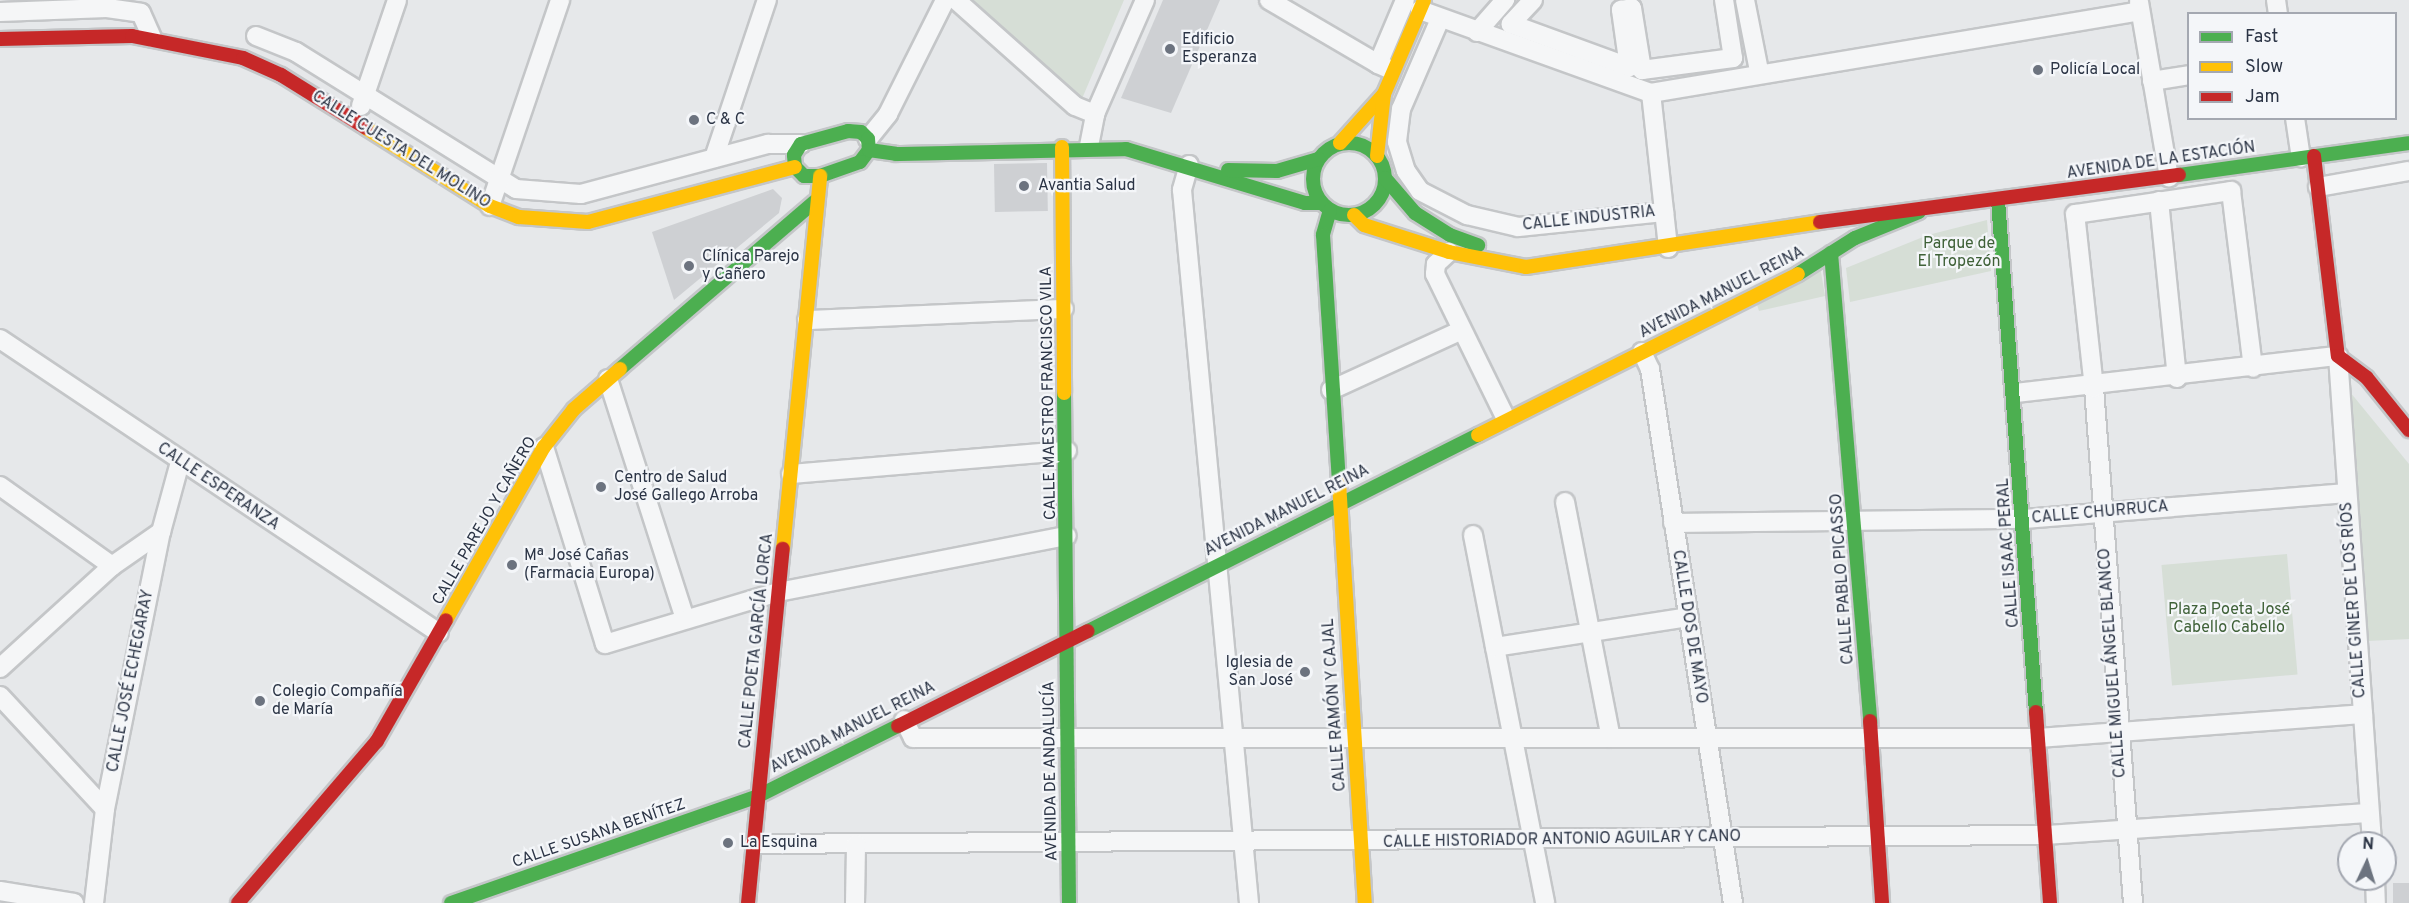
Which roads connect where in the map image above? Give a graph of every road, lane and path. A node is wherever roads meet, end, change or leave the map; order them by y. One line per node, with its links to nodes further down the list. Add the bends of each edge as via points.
1 (397, 0): 26 (street)
2 (560, 0): 46 (street)
3 (767, 0): 38 (street)
4 (945, 0): 33 (street, via 888,114)
5 (956, 0): 27 (street, via 1075,106)
6 (1145, 0): 27 (street)
7 (1270, 0): 20 (street)
8 (1505, 0): 16 (street)
9 (1533, 0): 10 (street, via 1511,24 1629,67 1621,10 1632,8 1642,70 1733,58)
10 (1724, 0)
11 (1745, 0): 21 (street)
12 (1416, 3): 15 (street); 20 (street)
13 (2139, 6): 21 (street); 23 (street)
14 (0, 12): 18 (street, via 107,8 141,13)
15 (1440, 19): 16 (street); 53 (street, CALLE INDUSTRIA, via 1400,120 1398,142 1406,171 1420,191 1467,215 1518,227)
16 (1477, 32): 24 (street)
17 (256, 36): 26 (street, CALLE CUESTA DEL MOLINO, via 296,52)
18 (152, 38): 19 (street, CALLE CUESTA DEL MOLINO, via 68,34); 28 (street, CALLE CUESTA DEL MOLINO, via 243,58)
19 (0, 39)
20 (1386, 67): 25 (street)
21 (1759, 71): 24 (street)
22 (2187, 75): 23 (street)
23 (2152, 81): 44 (street)
24 (1651, 93): 53 (street)
25 (1384, 94): 30 (street); 36 (street)
26 (367, 97): 28 (street); 46 (street, CALLE CUESTA DEL MOLINO)
27 (1095, 114): 34 (street)
28 (352, 119): 51 (street, CALLE CUESTA DEL MOLINO)
29 (2296, 120): 37 (street)
30 (1340, 143): 36 (street, via 1360,144); 39 (street)
31 (2409, 143): 37 (street, AVENIDA DE LA ESTACIÓN)
32 (801, 144): 33 (street, via 861,132); 38 (street, CALLE CUESTA DEL MOLINO, via 768,144); 41 (street, via 794,155)
33 (868, 145): 35 (street, via 896,154); 43 (street, via 860,162)
34 (1089, 146): 35 (street); 40 (street, via 1126,149)
35 (1062, 147): 61 (street, CALLE MAESTRO FRANCISCO VILA)
36 (1377, 156): 45 (street)
37 (2308, 157): 44 (street, AVENIDA DE LA ESTACIÓN); 47 (street)
38 (714, 158): 46 (street, CALLE CUESTA DEL MOLINO, via 581,194 539,193)
39 (1318, 159): 40 (street, via 1277,171); 52 (street, via 1312,177)
40 (1189, 165): 52 (street); 90 (street, via 1182,190)
41 (795, 167): 43 (street, via 804,176); 51 (street, CALLE CUESTA DEL MOLINO, via 588,222 519,217)
42 (2409, 171): 47 (street)
43 (819, 176): 50 (street, CALLE POETA GARCÍA LORCA)
44 (2169, 177): 48 (street, AVENIDA DE LA ESTACIÓN)
45 (1385, 178): 55 (street, via 1380,198); 60 (street, CALLE INDUSTRIA, via 1415,213 1450,235 1490,249)
46 (499, 181): 51 (street)
47 (2318, 187): 66 (street)
48 (1998, 200): 54 (street, AVENIDA DE LA ESTACIÓN); 72 (street, CALLE ISAAC PERAL)
49 (2159, 201): 67 (street, via 2231,191); 68 (street); 70 (street, CALLE MIGUEL ÁNGEL BLANCO, via 2075,214)
50 (814, 202): 62 (street, CALLE POETA GARCÍA LORCA, via 817,224); 69 (street, CALLE PAREJO Y CAÑERO)
51 (490, 206)
52 (1325, 206): 55 (street); 71 (street, CALLE RAMÓN Y CAJAL)
53 (1664, 212): 57 (street)
54 (1918, 212): 56 (street, AVENIDA DE LA ESTACIÓN, via 1891,211); 59 (street, AVENIDA DE LA ESTACIÓN)
55 (1354, 214): 58 (street, CALLE INDUSTRIA, via 1364,225)
56 (1799, 228): 57 (street, AVENIDA DE LA ESTACIÓN); 59 (street)
57 (1668, 248): 60 (street, CALLE INDUSTRIA)
58 (1449, 252): 60 (street, CALLE INDUSTRIA, via 1526,267); 63 (street, via 1436,264 1435,274)
59 (1831, 253): 65 (street, AVENIDA MANUEL REINA, via 1816,265); 84 (street, CALLE PABLO PICASSO)
60 (1573, 260)
61 (1064, 309): 62 (street); 76 (street, CALLE MAESTRO FRANCISCO VILA)
62 (807, 320): 78 (street, CALLE POETA GARCÍA LORCA)
63 (1460, 331): 71 (street); 73 (street)
64 (0, 339): 77 (street, CALLE ESPERANZA)
65 (1642, 352): 73 (street, AVENIDA MANUEL REINA); 86 (street, CALLE DOS DE MAYO, via 1650,369)
66 (2338, 356): 67 (street); 74 (street, via 2367,378); 80 (street, CALLE GINER DE LOS RÍOS)
67 (2253, 368): 68 (street)
68 (2177, 378): 70 (street)
69 (608, 379): 75 (street, CALLE PAREJO Y CAÑERO, via 574,409); 94 (street)
70 (2094, 388): 72 (street); 83 (street, CALLE MIGUEL ÁNGEL BLANCO)
71 (1331, 390): 82 (street, CALLE RAMÓN Y CAJAL)
72 (2016, 393): 85 (street, CALLE ISAAC PERAL)
73 (1506, 419): 82 (street, AVENIDA MANUEL REINA)
74 (2409, 430)
75 (544, 447): 94 (street, via 605,644); 96 (street, CALLE PAREJO Y CAÑERO)
76 (1067, 452): 78 (street); 89 (street, CALLE MAESTRO FRANCISCO VILA)
77 (180, 462): 87 (street, CALLE JOSÉ ECHEGARAY); 96 (street, CALLE ESPERANZA)
78 (790, 474): 92 (street, CALLE POETA GARCÍA LORCA)
79 (0, 486): 91 (street)
80 (2347, 493): 83 (street, CALLE CHURRUCA); 101 (street, CALLE GINER DE LOS RÍOS)
81 (1565, 502): 95 (street)
82 (1338, 504): 90 (street, AVENIDA MANUEL REINA); 105 (street, CALLE RAMÓN Y CAJAL)
83 (2102, 512): 85 (street, CALLE CHURRUCA); 103 (street, CALLE MIGUEL ÁNGEL BLANCO)
84 (1856, 519): 85 (street, CALLE CHURRUCA); 86 (street, CALLE CHURRUCA); 110 (street, CALLE PABLO PICASSO)
85 (2024, 519): 111 (street, CALLE ISAAC PERAL)
86 (1673, 523): 93 (street, CALLE DOS DE MAYO)
87 (160, 532): 91 (street); 113 (street, CALLE JOSÉ ECHEGARAY)
88 (1473, 535): 98 (street)
89 (1067, 536): 92 (street); 97 (street, CALLE MAESTRO FRANCISCO VILA)
90 (1217, 565): 97 (street, AVENIDA MANUEL REINA); 104 (street)
91 (112, 566): 99 (street)
92 (778, 592): 94 (street); 112 (street, CALLE POETA GARCÍA LORCA)
93 (1689, 617): 95 (street); 109 (street, CALLE DOS DE MAYO)
94 (685, 619)
95 (1589, 630): 98 (street); 108 (street)
96 (439, 633): 129 (street, CALLE PAREJO Y CAÑERO, via 377,741)
97 (1066, 639): 102 (street, AVENIDA MANUEL REINA); 106 (street, AVENIDA DE ANDALUCÍA)
98 (1496, 647): 107 (street)
99 (0, 668)
100 (0, 696): 113 (street)
101 (2363, 714): 103 (street); 114 (street, CALLE GINER DE LOS RÍOS)
102 (904, 720): 106 (street, via 913,738); 112 (street, AVENIDA MANUEL REINA)
103 (2118, 733): 111 (street); 116 (street, CALLE MIGUEL ÁNGEL BLANCO)
104 (1234, 735): 105 (street); 106 (street); 122 (street)
105 (1354, 736): 107 (street); 123 (street, CALLE RAMÓN Y CAJAL)
106 (1068, 738): 121 (street, AVENIDA DE ANDALUCÍA)
107 (1513, 738): 108 (street); 120 (street)
108 (1611, 738): 109 (street)
109 (1706, 738): 110 (street); 119 (street, CALLE DOS DE MAYO)
110 (1871, 738): 111 (street); 118 (street, CALLE PABLO PICASSO)
111 (2037, 738): 117 (street, CALLE ISAAC PERAL)
112 (758, 796): 124 (street, CALLE POETA GARCÍA LORCA); 130 (street, CALLE SUSANA BENÍTEZ)
113 (105, 808): 128 (street, CALLE JOSÉ ECHEGARAY)
114 (2369, 813): 115 (street, CALLE GINER DE LOS RÍOS); 116 (street, CALLE HISTORIADOR ANTONIO AGUILAR Y CANO)
115 (2371, 831)
116 (2127, 832): 117 (street, CALLE HISTORIADOR ANTONIO AGUILAR Y CANO); 140 (street, CALLE MIGUEL ÁNGEL BLANCO)
117 (2046, 835): 118 (street, CALLE HISTORIADOR ANTONIO AGUILAR Y CANO); 139 (street, CALLE ISAAC PERAL)
118 (1877, 838): 119 (street, CALLE HISTORIADOR ANTONIO AGUILAR Y CANO); 138 (street, CALLE PABLO PICASSO)
119 (1723, 839): 120 (street, CALLE HISTORIADOR ANTONIO AGUILAR Y CANO); 137 (street, CALLE DOS DE MAYO)
120 (1533, 840): 123 (street, CALLE HISTORIADOR ANTONIO AGUILAR Y CANO); 136 (street)
121 (1069, 843): 122 (street, CALLE HISTORIADOR ANTONIO AGUILAR Y CANO); 125 (street, CALLE HISTORIADOR ANTONIO AGUILAR Y CANO); 133 (street, AVENIDA DE ANDALUCÍA)
122 (1245, 843): 123 (street, CALLE HISTORIADOR ANTONIO AGUILAR Y CANO); 134 (street)
123 (1361, 843): 135 (street, CALLE RAMÓN Y CAJAL)
124 (754, 844): 125 (street, CALLE HISTORIADOR ANTONIO AGUILAR Y CANO); 131 (street, CALLE POETA GARCÍA LORCA)
125 (856, 844): 132 (street)
126 (0, 891): 127 (street)
127 (74, 903)
128 (94, 903)
129 (238, 903)
130 (451, 903)
131 (748, 903)
132 (855, 903)
133 (1069, 903)
134 (1249, 903)
135 (1365, 903)
136 (1545, 903)
137 (1733, 903)
138 (1882, 903)
139 (2050, 903)
140 (2133, 903)

